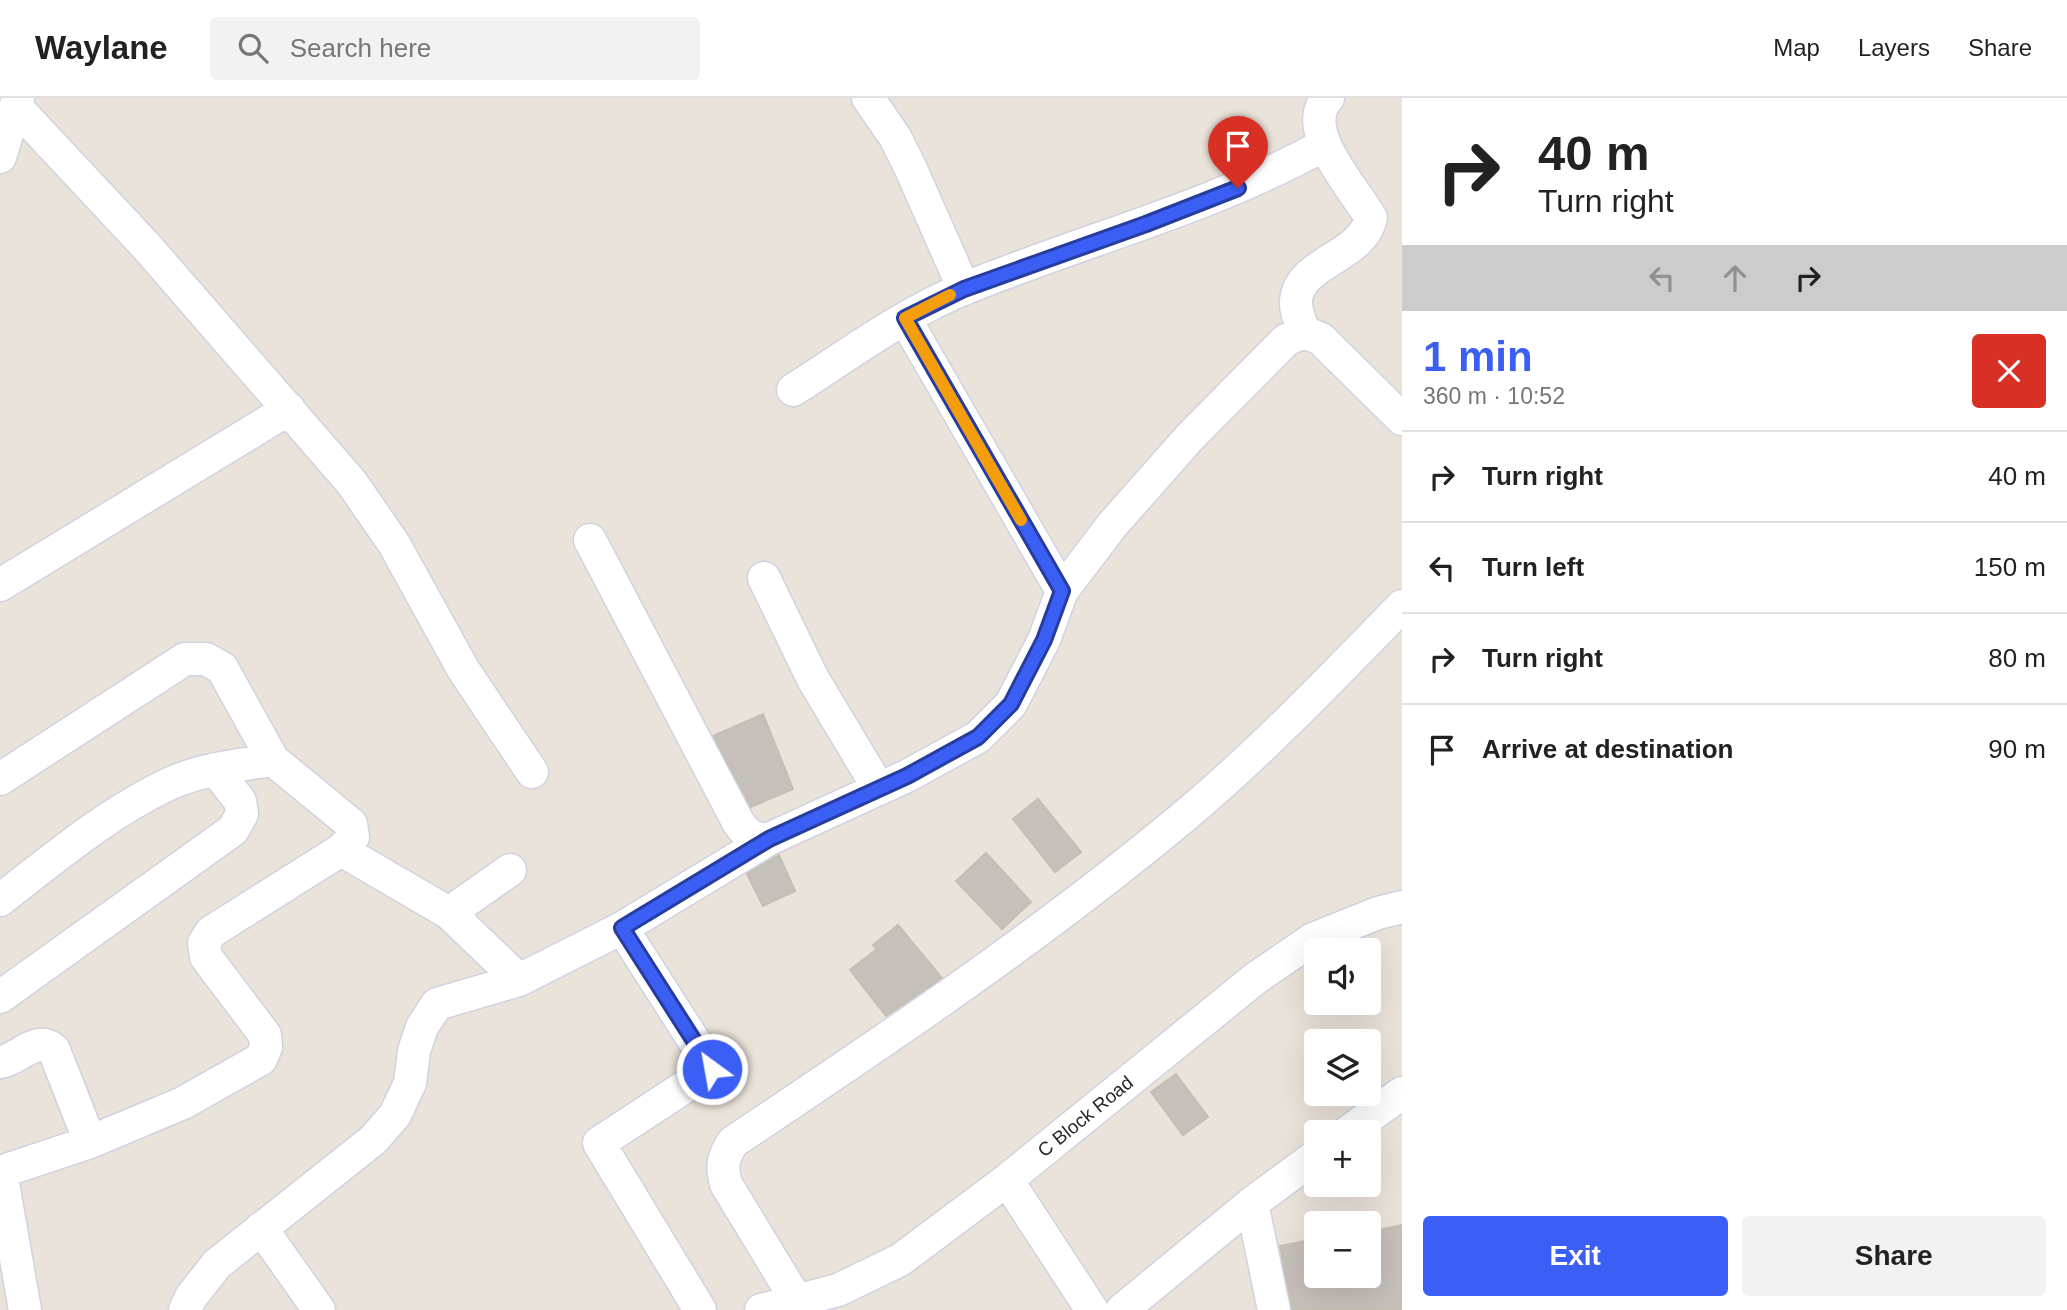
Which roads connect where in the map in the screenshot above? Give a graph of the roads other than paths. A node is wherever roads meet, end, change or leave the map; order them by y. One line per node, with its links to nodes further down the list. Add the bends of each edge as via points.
1 (868, 98): 6 (street, via 895,137)
2 (1328, 98): 4 (street, via 1319,110)
3 (17, 102): 5 (street); 10 (street)
4 (1324, 145): 6 (street, via 1218,197); 8 (street, via 1371,218 1368,232 1300,285 1296,302)
5 (0, 157)
6 (964, 289): 7 (street)
7 (905, 318): 9 (street); 15 (street)
8 (1304, 332): 11 (street, via 1321,339); 15 (street, via 1286,340 1190,437 1112,524)
9 (793, 390)
10 (289, 409): 14 (street); 19 (street, via 352,483 394,544 463,669)
11 (1402, 419)
12 (590, 540): 22 (street, via 738,822 754,839)
13 (764, 578): 21 (street, via 813,679)
14 (0, 586)
15 (1062, 591): 21 (street, via 1044,640 1011,704 978,737)
16 (1402, 606): 40 (street, via 1307,703 1182,818 900,1031 733,1142 724,1157 726,1184)
17 (273, 760): 18 (street); 20 (street, via 222,668 206,659 185,659); 23 (street, via 351,824 353,837)
18 (215, 769): 25 (street, via 170,784 112,816); 30 (street, via 240,801 242,814 233,830)
19 (532, 772)
20 (0, 779)
21 (880, 789): 22 (street)
22 (769, 839): 28 (street)
23 (341, 850): 27 (street); 34 (street, via 211,932 204,943 206,957 265,1035 261,1059 183,1102)
24 (510, 870): 27 (street)
25 (0, 900)
26 (1402, 907): 37 (street, C Block Road, via 1313,939 1256,978)
27 (449, 913): 29 (street)
28 (622, 928): 29 (street); 44 (street, via 712,1069 599,1143)
29 (519, 980): 39 (street, via 437,1004 422,1027 411,1083 395,1115 373,1140)
30 (0, 997)
31 (0, 1062): 34 (street, via 48,1044)
32 (1402, 1093): 33 (street)
33 (1365, 1120)
34 (90, 1142): 36 (street)
35 (1304, 1165): 38 (street)
36 (1, 1172): 41 (street)
37 (1007, 1180): 40 (street, C Block Road, via 900,1260 838,1290); 46 (street)
38 (1252, 1203): 47 (street); 48 (street)
39 (261, 1228): 42 (street, via 217,1264); 43 (street)
40 (797, 1301): 45 (street, C Block Road)
41 (25, 1310)
42 (185, 1310)
43 (318, 1310)
44 (700, 1310)
45 (761, 1310)
46 (1092, 1310)
47 (1122, 1310)
48 (1274, 1310)

